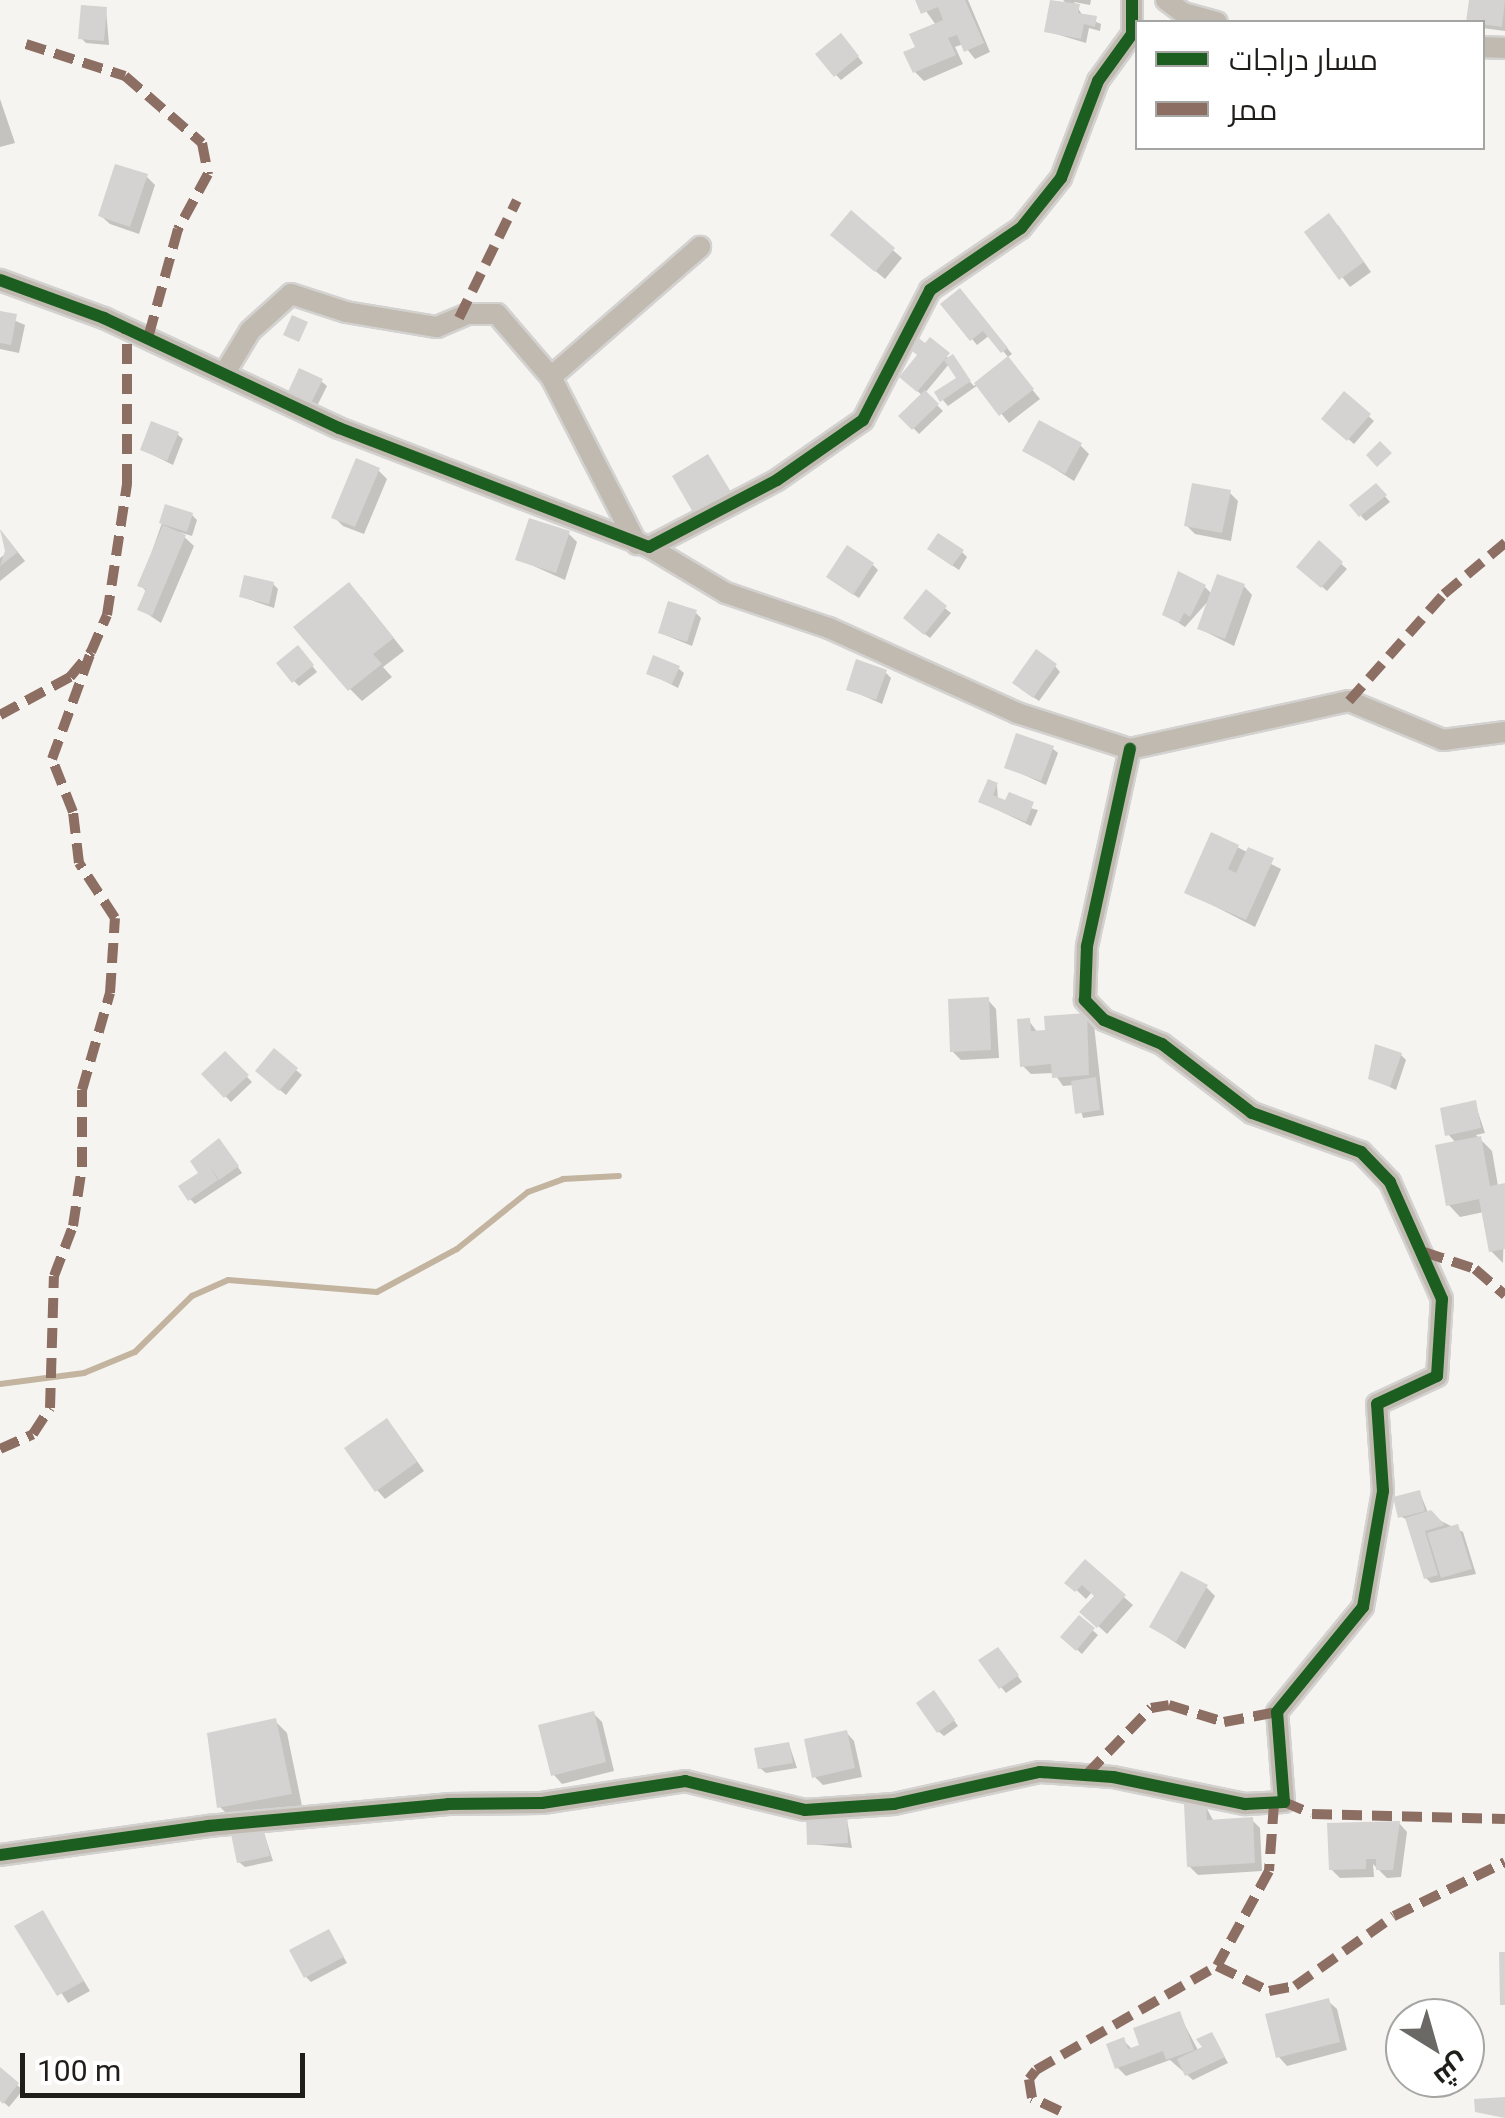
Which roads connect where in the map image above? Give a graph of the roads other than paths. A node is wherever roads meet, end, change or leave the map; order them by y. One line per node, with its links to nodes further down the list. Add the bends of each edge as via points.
1 (1132, 0): 8 (street, via 1132,34 1098,81 1061,178 1022,228 930,290 863,420 778,480)
2 (1166, 0): 3 (street, via 1183,14)
3 (1209, 20)
4 (700, 247): 7 (street)
5 (0, 280): 6 (street, via 104,318)
6 (224, 374): 7 (street, via 250,331 291,294 346,312 437,327 468,314 497,314); 8 (street, via 339,428 585,518)
7 (551, 377): 8 (street)
8 (644, 547): 10 (street, via 726,594 829,628 1017,712)
9 (1505, 732): 10 (street, via 1443,740 1349,701)
10 (1130, 750): 11 (street, via 1087,946 1086,1000 1104,1020 1162,1044 1252,1113 1361,1152 1390,1182 1442,1299 1437,1376 1377,1404 1383,1491 1362,1607 1277,1712 1284,1802 1245,1804 1113,1777 1050,1772 894,1804 805,1810 685,1780 542,1802 208,1826)
11 (0, 1856)

